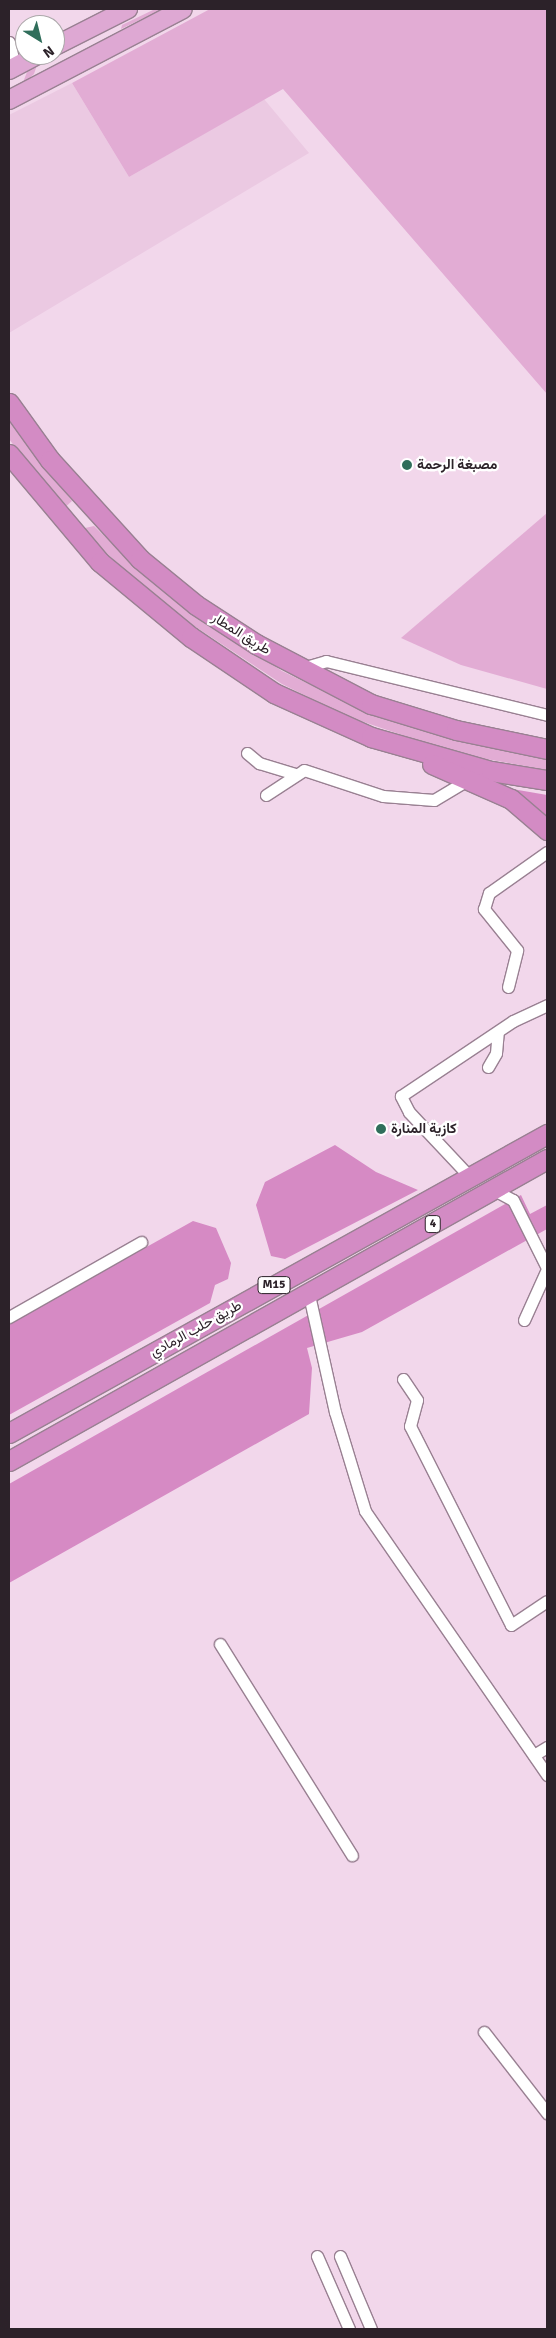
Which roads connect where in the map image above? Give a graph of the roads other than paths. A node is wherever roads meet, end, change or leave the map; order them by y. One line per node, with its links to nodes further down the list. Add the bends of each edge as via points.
1 (128, 9): 3 (main road)
2 (183, 9): 7 (main road)
3 (103, 21): 4 (main road); 7 (main road)
4 (79, 34): 5 (main road); 8 (main road)
5 (65, 41)
6 (9, 42): 9 (street)
7 (121, 44): 8 (main road)
8 (94, 58): 11 (main road)
9 (12, 68): 10 (main road)
10 (9, 83)
11 (9, 100)
12 (9, 403): 14 (highway, طريق المطار)
13 (9, 454): 15 (highway)
14 (91, 509): 15 (highway); 16 (highway, طريق المطار, via 140,559 196,605)
15 (68, 528): 18 (highway, via 100,562 191,637 274,693)
16 (298, 669): 17 (street, via 326,661); 19 (highway, طريق المطار, via 371,704 456,730)
17 (547, 715)
18 (371, 737): 22 (highway); 23 (highway, via 491,771)
19 (547, 749)
20 (247, 752): 21 (street, via 259,763)
21 (294, 774): 22 (street, via 304,770 383,796 434,800); 24 (street)
22 (467, 780): 25 (highway, via 511,799)
23 (547, 780)
24 (266, 794)
25 (547, 830)
26 (547, 852): 27 (street, via 489,893 484,908 517,950)
27 (508, 987)
28 (547, 1005): 29 (street)
29 (498, 1032): 30 (street, via 496,1053); 33 (street, via 401,1096 409,1112)
30 (488, 1067)
31 (545, 1133): 33 (highway, طريق حلب الرمادي / M15)
32 (547, 1159): 34 (highway, 4)
33 (470, 1177): 41 (highway, طريق حلب الرمادي / M15)
34 (494, 1190): 36 (street, via 513,1200); 37 (highway, 4)
35 (141, 1242): 38 (street)
36 (547, 1268): 39 (street)
37 (314, 1292): 42 (highway, طريق حلب الرمادي / M15); 46 (street, via 335,1412 365,1511)
38 (9, 1317)
39 (524, 1320)
40 (402, 1379): 43 (street, via 417,1400 410,1426 511,1625)
41 (9, 1433)
42 (9, 1461)
43 (547, 1601)
44 (220, 1644): 48 (street)
45 (547, 1747): 46 (street)
46 (534, 1755): 47 (street)
47 (547, 1775)
48 (352, 1855)
49 (484, 2032): 50 (street)
50 (547, 2113)
51 (317, 2256): 53 (street)
52 (340, 2256): 54 (street)
53 (349, 2329)
54 (371, 2329)

